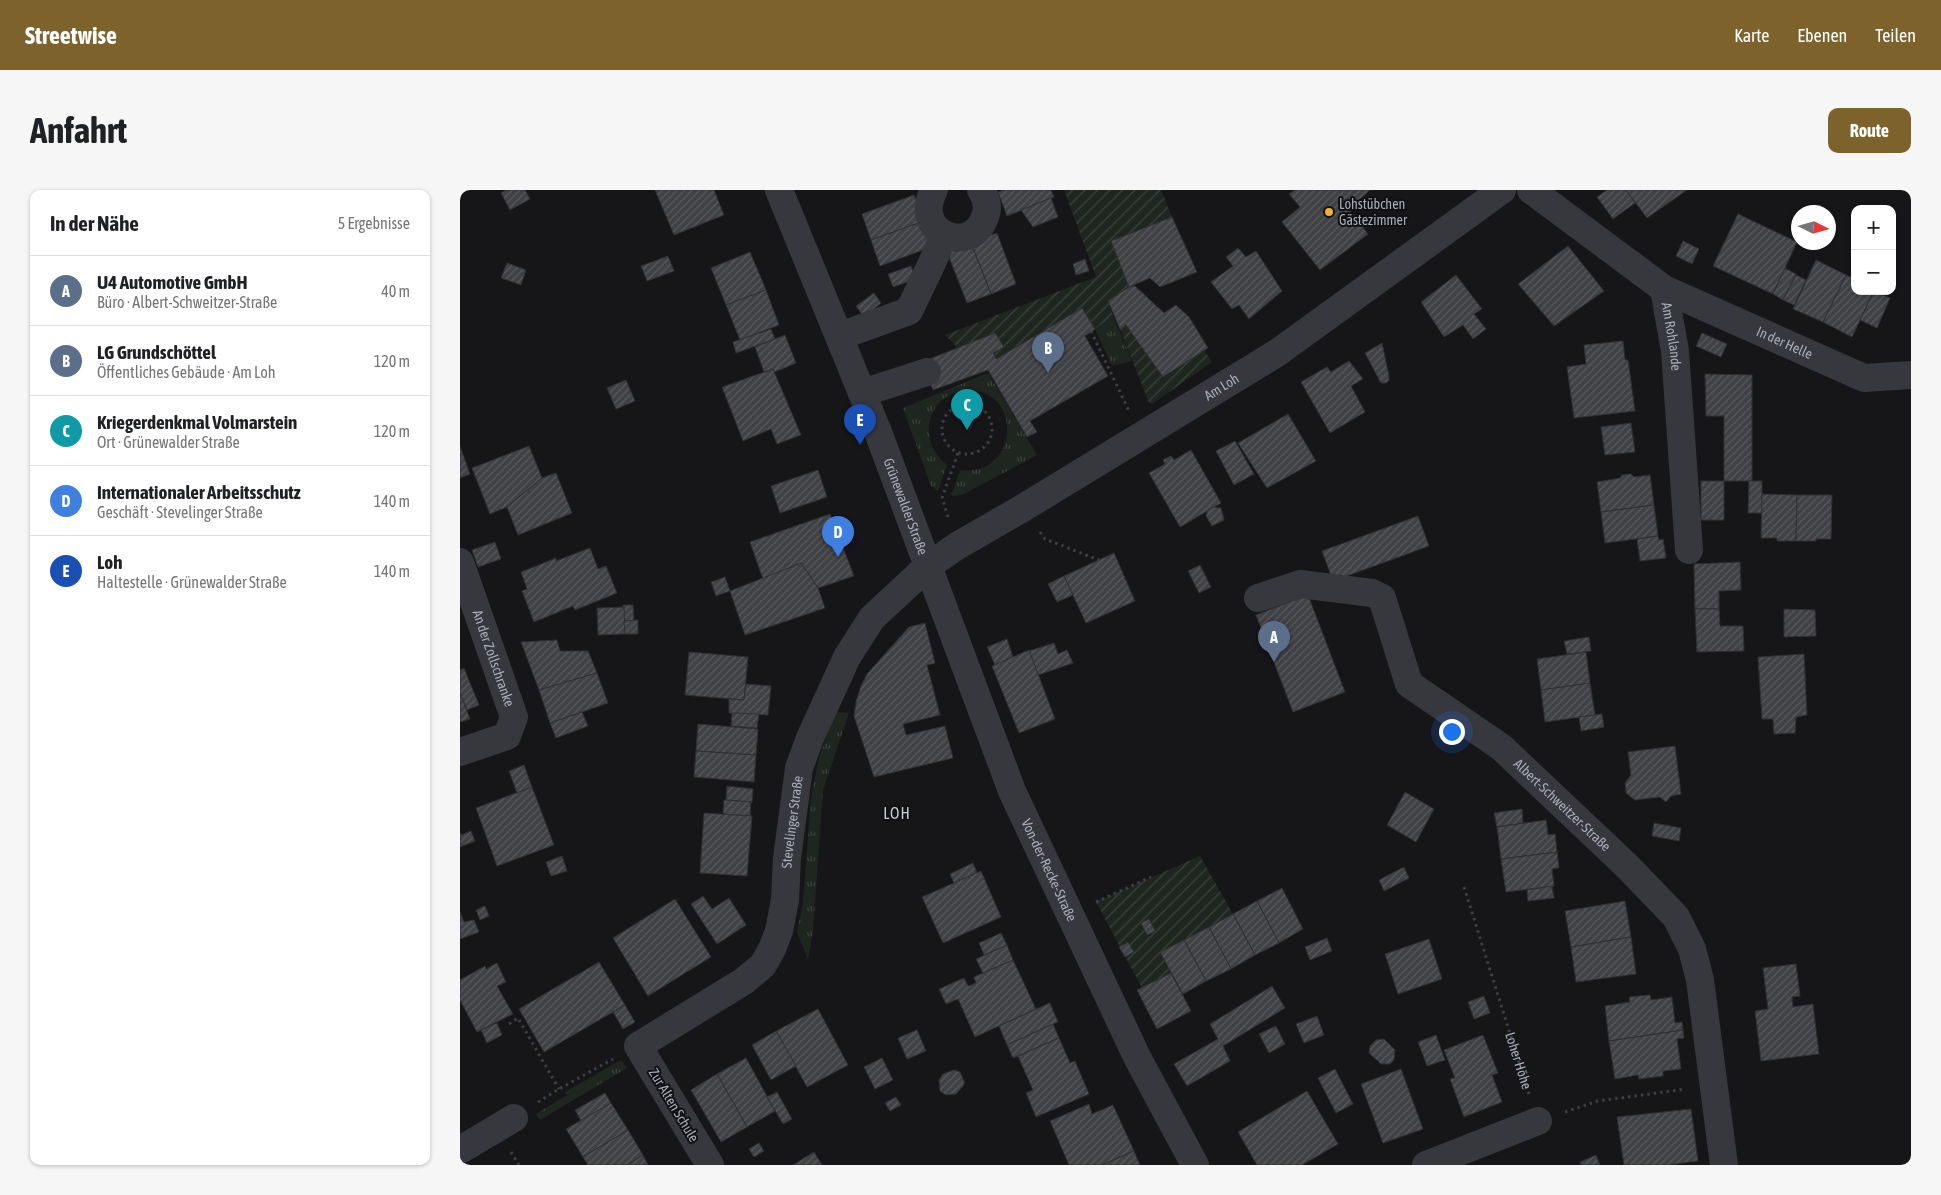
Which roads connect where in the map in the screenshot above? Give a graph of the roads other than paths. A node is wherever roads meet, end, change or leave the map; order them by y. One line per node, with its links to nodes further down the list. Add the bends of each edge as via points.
1 (779, 190): 8 (street, Grünewalder Straße)
2 (934, 190): 6 (street, via 928,214 933,226)
3 (981, 190): 6 (street, via 987,204 983,224 965,237)
4 (1502, 190): 14 (street, Am Loh, via 1277,353)
5 (1531, 190): 7 (street, Am Rohlande)
6 (944, 235): 8 (street, via 909,311)
7 (1664, 289): 10 (street, In der Helle, via 1864,378); 12 (street, Am Rohlande, via 1675,351)
8 (840, 336): 11 (street, Grünewalder Straße)
9 (927, 372): 11 (street)
10 (1911, 375)
11 (862, 394): 14 (street, Grünewalder Straße)
12 (1689, 550)
13 (460, 562): 16 (street, An der Zollschranke, via 514,717 507,736)
14 (928, 566): 17 (street, Stevelinger Straße, via 872,618 847,657 810,738 799,768 794,799 784,908 776,940 763,965 744,981); 22 (street, Von-der-Recke-Straße, via 1012,791 1137,1057)
15 (1258, 598): 24 (street, Albert-Schweitzer-Straße, via 1300,584 1372,593 1382,598 1410,684 1501,747 1676,917 1692,949 1700,980)
16 (460, 752)
17 (638, 1046): 21 (street, Zur Alten Schule)
18 (514, 1118): 20 (street)
19 (1538, 1121): 23 (street)
20 (460, 1150)
21 (710, 1165)
22 (1195, 1165)
23 (1426, 1165)
24 (1724, 1165)

